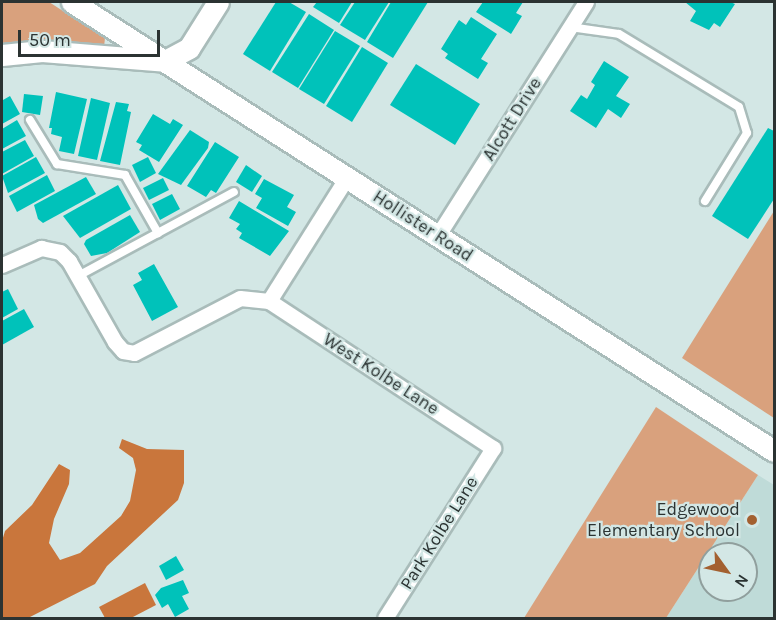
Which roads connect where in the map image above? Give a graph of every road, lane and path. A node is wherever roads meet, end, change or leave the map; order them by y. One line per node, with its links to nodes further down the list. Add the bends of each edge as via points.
1 (72, 2): 6 (street, Hollister Road)
2 (218, 2): 6 (street, via 189,48)
3 (586, 2): 4 (street, Alcott Drive)
4 (570, 27): 10 (lane, via 619,34 739,107 747,133); 12 (street, Alcott Drive)
5 (2, 55): 6 (street, via 42,51)
6 (165, 61): 8 (street, Hollister Road)
7 (30, 120): 11 (lane, via 57,164 125,175)
8 (347, 177): 12 (street, Hollister Road); 15 (street)
9 (234, 192): 11 (lane)
10 (705, 201)
11 (158, 233): 14 (lane)
12 (438, 235): 17 (street, Hollister Road)
13 (2, 265): 14 (street, via 40,248 53,248 69,261)
14 (78, 276): 15 (street, via 115,342 123,351 134,353 240,298)
15 (269, 301): 16 (street, West Kolbe Lane)
16 (493, 448): 18 (street, Park Kolbe Lane)
17 (774, 450)
18 (384, 618)

